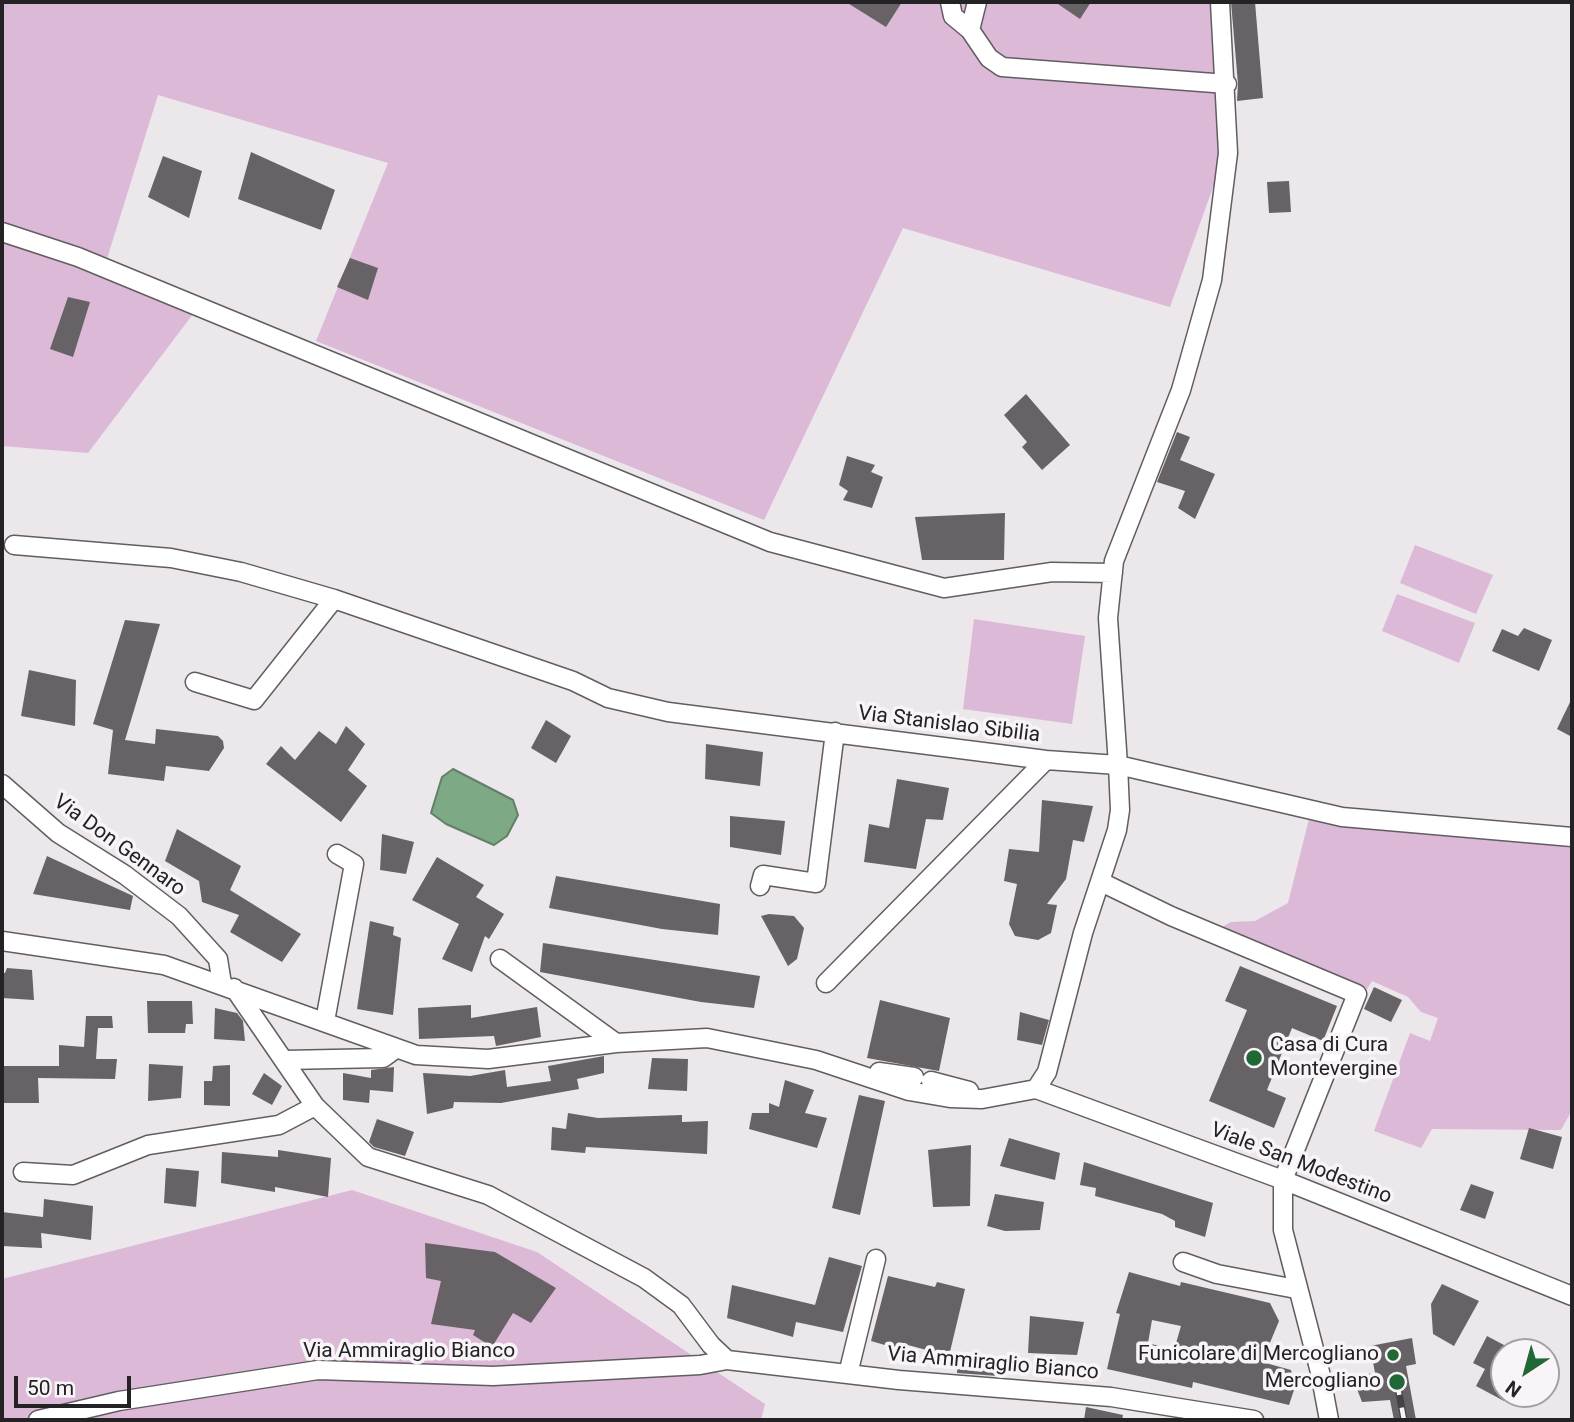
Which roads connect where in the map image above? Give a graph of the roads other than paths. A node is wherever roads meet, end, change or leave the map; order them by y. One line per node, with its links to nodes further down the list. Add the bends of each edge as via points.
1 (950, 2): 4 (street, via 953,16)
2 (977, 2): 4 (street)
3 (1220, 2): 5 (street)
4 (970, 30): 5 (street, via 989,58 1002,67)
5 (1227, 84): 8 (street, via 1228,153 1212,280 1181,390)
6 (2, 232): 8 (street, via 78,257 770,542 944,588 1052,572)
7 (14, 545): 9 (street, Via Stanislao Sibilia, via 171,558 242,572)
8 (1113, 573): 13 (street, via 1108,618)
9 (334, 599): 10 (street, via 254,700); 11 (street, Via Stanislao Sibilia, via 573,681 607,698 668,712)
10 (195, 682)
11 (835, 733): 12 (street, Via Stanislao Sibilia); 18 (street, via 817,883 763,875)
12 (1046, 760): 13 (street, Via Stanislao Sibilia); 21 (street)
13 (1118, 765): 15 (street, Via Stanislao Sibilia, via 1342,817); 17 (street, via 1117,830)
14 (2, 784): 22 (street, Via Don Gennaro, via 58,834 125,875 179,916 218,959)
15 (1572, 837)
16 (337, 854): 24 (street, via 354,864)
17 (1101, 882): 30 (street, via 1046,1072); 34 (street, via 1357,994)
18 (760, 886)
19 (2, 941): 22 (street, via 164,965)
20 (500, 959): 26 (street)
21 (826, 983)
22 (228, 986): 23 (street); 25 (street)
23 (282, 1006): 24 (street); 25 (street, via 269,1019)
24 (325, 1021): 27 (street)
25 (265, 1033): 28 (street)
26 (617, 1043): 27 (street, via 488,1059); 29 (street, via 731,1040)
27 (394, 1050): 28 (street, via 383,1058)
28 (285, 1060): 32 (street)
29 (858, 1072): 31 (street); 31 (street, via 909,1091 950,1098)
30 (1036, 1089): 31 (street); 34 (street, Viale San Modestino)
31 (1010, 1095)
32 (315, 1106): 33 (street, via 279,1125 148,1145 73,1175); 39 (street, via 368,1157 488,1195 644,1278 681,1305)
33 (23, 1172)
34 (1283, 1180): 37 (street, via 1283,1230); 38 (street, Viale San Modestino)
35 (876, 1259): 42 (street)
36 (1183, 1262): 37 (street, via 1217,1274)
37 (1296, 1289): 45 (street)
38 (1572, 1296)
39 (711, 1345): 40 (street); 41 (street)
40 (727, 1360): 41 (street, Via Ammiraglio Bianco); 42 (street, Via Ammiraglio Bianco)
41 (700, 1365): 43 (street, Via Ammiraglio Bianco, via 493,1376 318,1370 119,1401)
42 (848, 1374): 44 (street, Via Ammiraglio Bianco, via 1111,1397)
43 (38, 1420)
44 (1254, 1420)
45 (1329, 1420)

